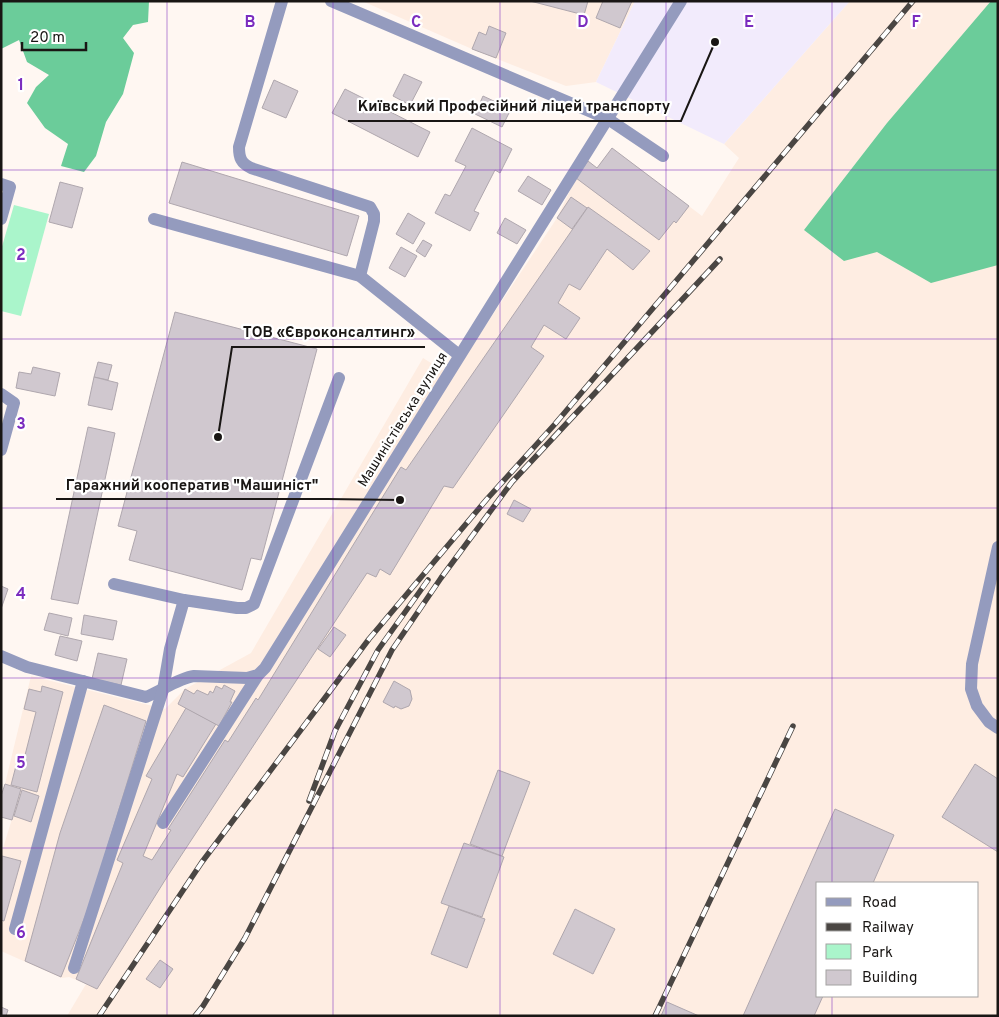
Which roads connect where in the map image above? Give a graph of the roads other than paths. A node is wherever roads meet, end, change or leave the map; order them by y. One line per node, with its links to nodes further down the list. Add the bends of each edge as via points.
1 (282, 1): 9 (street, via 239,147 239,157 251,168 370,207 374,221)
2 (331, 1): 4 (street)
3 (681, 1): 4 (street, Машиністівська вулиця)
4 (608, 119): 5 (street); 10 (street, Машиністівська вулиця)
5 (663, 156)
6 (1, 184): 7 (street, via 10,187)
7 (1, 219)
8 (154, 219): 9 (street)
9 (360, 276): 10 (street)
10 (459, 355): 18 (street, Машиністівська вулиця, via 265,668)
11 (339, 378): 16 (street, via 254,604 236,608)
12 (1, 394): 13 (street, via 14,403)
13 (1, 450)
14 (998, 547): 21 (street, via 972,664 972,690 977,706)
15 (114, 584): 16 (street)
16 (184, 600): 20 (street)
17 (1, 656): 19 (street, via 27,667)
18 (258, 674): 20 (street, via 247,678 185,677); 22 (street, Машиністівська вулиця)
19 (83, 681): 20 (street, via 146,697); 23 (street)
20 (163, 690): 24 (street)
21 (998, 728)
22 (163, 823)
23 (16, 929)
24 (74, 968)

